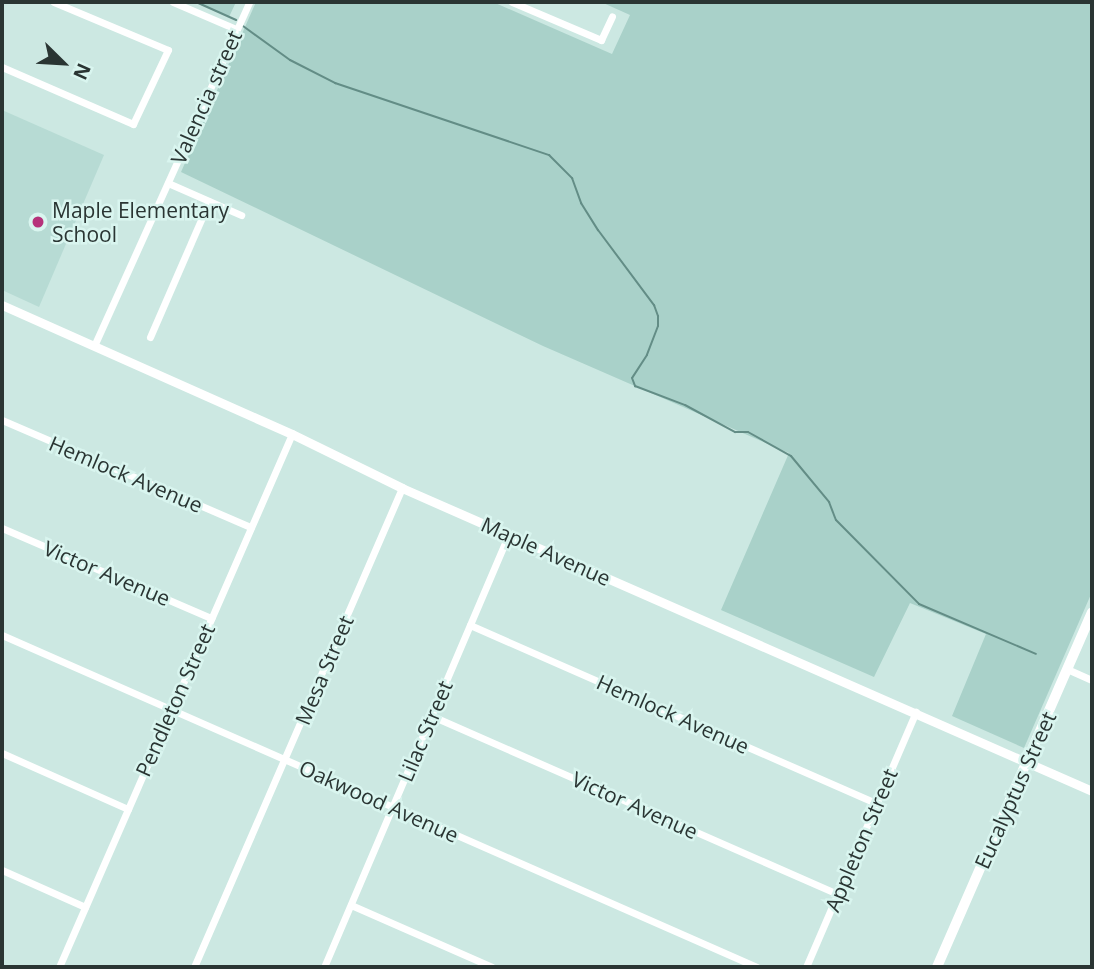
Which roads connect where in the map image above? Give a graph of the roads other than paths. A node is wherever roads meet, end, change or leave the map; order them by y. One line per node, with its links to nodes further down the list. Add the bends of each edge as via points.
1 (54, 2): 7 (street, via 168,50 133,124)
2 (173, 2): 6 (street)
3 (249, 2): 6 (street, Valencia street)
4 (512, 2): 5 (street, via 601,40)
5 (612, 16)
6 (236, 29): 8 (street, Valencia street)
7 (2, 67)
8 (168, 183): 9 (street); 13 (street, Valencia street)
9 (209, 201): 10 (street); 12 (street)
10 (240, 215)
11 (2, 305): 13 (street, Maple Avenue)
12 (150, 337)
13 (94, 346): 15 (street, Maple Avenue)
14 (2, 420): 17 (street, Hemlock Avenue)
15 (292, 434): 16 (street, Maple Avenue); 17 (street, Pendleton Street)
16 (402, 488): 19 (street, Maple Avenue); 30 (street, Mesa Street)
17 (251, 527): 21 (street, Pendleton Street)
18 (2, 528): 21 (street, Victor Avenue)
19 (509, 534): 22 (street, Lilac Street); 27 (street, Maple Avenue)
20 (1092, 612): 24 (main road, Eucalyptus Street)
21 (211, 618): 26 (street, Pendleton Street)
22 (470, 625): 28 (street, Lilac Street); 33 (street, Hemlock Avenue)
23 (2, 635): 26 (street, Oakwood Avenue)
24 (1067, 669): 25 (street); 31 (main road, Eucalyptus Street)
25 (1092, 680)
26 (172, 708): 30 (street, Oakwood Avenue); 35 (street, Pendleton Street)
27 (916, 712): 31 (street, Maple Avenue); 33 (street, Appleton Street)
28 (432, 716): 34 (street, Lilac Street); 37 (street, Victor Avenue)
29 (2, 753): 35 (street)
30 (285, 760): 34 (street, Oakwood Avenue); 41 (street, Mesa Street)
31 (1027, 762): 32 (street, Maple Avenue); 46 (main road, Eucalyptus Street)
32 (1092, 791)
33 (877, 803): 37 (street, Appleton Street)
34 (393, 808): 38 (street, Lilac Street); 44 (street, Oakwood Avenue)
35 (128, 809): 39 (street, Pendleton Street)
36 (2, 870): 39 (street)
37 (837, 894): 45 (street, Appleton Street)
38 (351, 905): 42 (street, Lilac Street); 43 (street)
39 (85, 907): 40 (street, Pendleton Street)
40 (59, 967)
41 (194, 967)
42 (324, 967)
43 (492, 967)
44 (757, 967)
45 (806, 967)
46 (937, 967)

